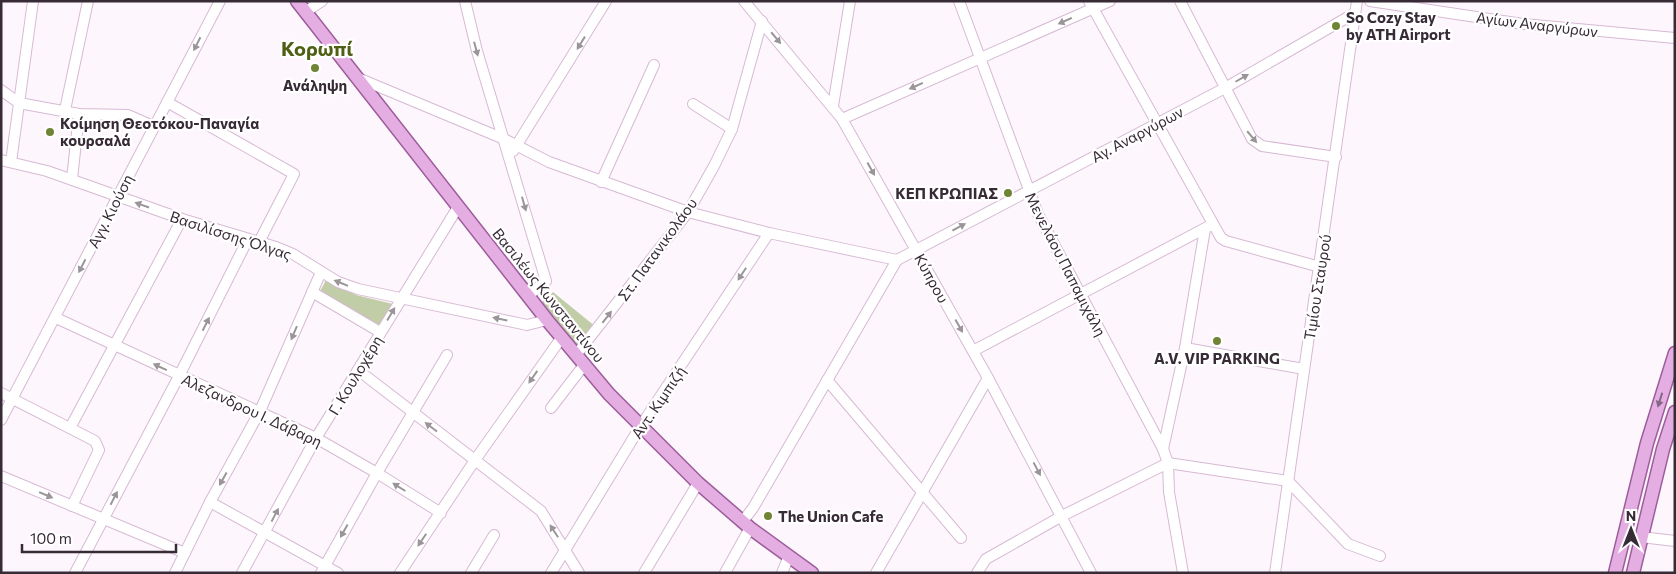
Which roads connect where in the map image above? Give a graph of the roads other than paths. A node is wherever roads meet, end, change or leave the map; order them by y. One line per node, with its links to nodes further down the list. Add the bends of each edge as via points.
1 (33, 1): 26 (street)
2 (88, 1): 29 (street)
3 (220, 1): 25 (street, Αγγ. Κιούση, one-way to 25)
4 (297, 1): 16 (main road, Βασιλέως Κωνσταντίνου)
5 (322, 1): 16 (street)
6 (465, 1): 35 (street, one-way to 35)
7 (606, 1): 36 (street, one-way to 36)
8 (744, 1): 18 (street, Κύπρου)
9 (850, 1): 28 (street)
10 (959, 1): 20 (street, Μενελάου Παπαμιχάλη)
11 (1110, 1): 15 (street)
12 (1180, 1): 23 (street)
13 (1357, 1): 17 (street, Τιμίου Σταυρού)
14 (1370, 1): 19 (street, Αγίων Αναργύρων, via 1532,25)
15 (1091, 5): 20 (street, one-way to 20); 32 (street)
16 (305, 12): 22 (main road, Βασιλέως Κωνσταντίνου)
17 (1355, 13): 23 (street, Αγ. Αναργύρων, one-way to 17); 38 (street, Τιμίου Σταυρού)
18 (762, 21): 28 (street, Κύπρου, one-way to 28); 34 (street, Στ. Πατανικολάου)
19 (1675, 38)
20 (981, 58): 31 (street, one-way to 31); 42 (street, Μενελάου Παπαμιχάλη)
21 (654, 65): 41 (street)
22 (356, 77): 35 (street); 44 (main road, Βασιλέως Κωνσταντίνου)
23 (1225, 88): 32 (street, Αγ. Αναργύρων); 38 (street, one-way to 38, via 1252,139 1262,146)
24 (1, 90): 26 (street)
25 (167, 102): 33 (street, Αγγ. Κιούση); 50 (street, via 294,174)
26 (19, 104): 29 (street); 39 (street)
27 (693, 104): 34 (street)
28 (833, 106): 31 (street, Κύπρου)
29 (65, 110): 30 (street)
30 (79, 114): 33 (street, via 128,115); 40 (street)
31 (842, 119): 51 (street, Κύπρου, one-way to 51)
32 (1157, 124): 42 (street, Αγ. Αναργύρων); 47 (street)
33 (153, 126): 43 (street, Αγγ. Κιούση)
34 (732, 129): 45 (street, Στ. Πατανικολάου)
35 (504, 139): 36 (street); 37 (street)
36 (516, 146): 37 (street); 41 (street)
37 (510, 156): 57 (street, one-way to 57, via 546,281)
38 (1336, 157): 53 (street, Τιμίου Σταυρού)
39 (6, 161): 40 (street, Βασιλίσσης Όλγας)
40 (72, 179): 43 (street, Βασιλίσσης Όλγας)
41 (601, 182): 45 (street)
42 (1028, 191): 51 (street, Αγ. Αναργύρων, one-way to 42); 56 (street, Μενελάου Παπαμιχάλη)
43 (117, 196): 46 (street, Βασιλίσσης Όλγας, one-way to 43); 59 (street, Αγγ. Κιούση, one-way to 59)
44 (458, 207): 57 (main road, Βασιλέως Κωνσταντίνου); 58 (street, Γ. Κουλοχέρη)
45 (688, 212): 48 (street); 68 (street, Στ. Πατανικολάου, one-way to 45)
46 (182, 219): 49 (street, Βασιλίσσης Όλγας); 63 (street)
47 (1209, 226): 53 (street, via 1226,241); 56 (street); 64 (street)
48 (769, 233): 52 (street); 81 (street, Αντ. Κιμπιζή, one-way to 81)
49 (248, 239): 50 (street, Βασιλίσσης Όλγας); 71 (street, one-way to 49)
50 (259, 242): 54 (street, Βασιλίσσης Όλγας, via 293,254)
51 (916, 250): 52 (street, Αγ. Αναργύρων); 65 (street, Κύπρου, one-way to 65)
52 (896, 260): 73 (street)
53 (1320, 267): 69 (street, Τιμίου Σταυρού)
54 (321, 272): 55 (street); 58 (street, Βασιλίσσης Όλγας, one-way to 54, via 358,289)
55 (312, 292): 61 (street); 77 (street, one-way to 77)
56 (1080, 295): 65 (street); 84 (street, Μενελάου Παπαμιχάλη)
57 (528, 296): 60 (main road, Βασιλέως Κωνσταντίνου)
58 (403, 297): 60 (street, Βασιλίσσης Όλγας, one-way to 58, via 527,325); 61 (street, Γ. Κουλοχέρη, one-way to 58)
59 (56, 318): 63 (street, Αλεζανδρου Ι. Δάβαρη); 75 (street, Αγγ. Κιούση)
60 (547, 320): 62 (main road, Βασιλέως Κωνσταντίνου)
61 (380, 332): 70 (street, Γ. Κουλοχέρη)
62 (562, 338): 68 (main road, Βασιλέως Κωνσταντίνου); 85 (street, one-way to 85)
63 (115, 346): 71 (street, Αλεζανδρου Ι. Δάβαρη, one-way to 63); 82 (street)
64 (1185, 348): 69 (street); 84 (street)
65 (973, 351): 72 (street, Κύπρου)
66 (1675, 353): 125 (main road, one-way to 125, via 1647,443)
67 (447, 355): 79 (street)
68 (580, 360): 76 (street, Στ. Πατανικολάου); 81 (main road, Βασιλέως Κωνσταντίνου)
69 (1304, 369): 89 (street, Τιμίου Σταυρού)
70 (358, 370): 79 (street); 83 (street, Γ. Κουλοχέρη)
71 (179, 376): 77 (street, Αλεζανδρου Ι. Δάβαρη); 96 (street, one-way to 71)
72 (988, 378): 91 (street); 95 (street, Κύπρου, one-way to 95)
73 (827, 380): 91 (street); 97 (street, via 753,508)
74 (1, 393): 75 (street)
75 (12, 398): 80 (street, Αγγ. Κιούση); 82 (street)
76 (552, 408)
77 (260, 411): 83 (street, Αλεζανδρου Ι. Δάβαρη); 92 (street, one-way to 92)
78 (1675, 412): 100 (main road)
79 (413, 413): 85 (street, one-way to 79); 87 (street)
80 (1, 420)
81 (640, 427): 90 (main road, Βασιλέως Κωνσταντίνου); 103 (street, Αντ. Κιμπιζή)
82 (70, 428): 93 (street, via 95,441 99,450)
83 (316, 438): 87 (street, Αλεζανδρου Ι. Δάβαρη); 98 (street, Γ. Κουλοχέρη, one-way to 83)
84 (1163, 449): 86 (street, Μενελάου Παπαμιχάλη)
85 (475, 460): 94 (street); 103 (street, one-way to 85, via 541,511)
86 (1168, 463): 89 (street); 95 (street); 123 (street, Μενελάου Παπαμιχάλη, via 1169,492)
87 (377, 472): 94 (street, Αλεζανδρου Ι. Δάβαρη, one-way to 87); 107 (street, one-way to 107)
88 (1, 476): 93 (street, one-way to 93)
89 (1288, 481): 106 (street, via 1348,544); 124 (street, Τιμίου Σταυρού)
90 (698, 483): 97 (main road, Βασιλέως Κωνσταντίνου); 116 (street)
91 (923, 494): 101 (street); 120 (street)
92 (210, 502): 98 (street); 104 (street)
93 (72, 506): 96 (street)
94 (440, 513): 112 (street, one-way to 112)
95 (1062, 516): 121 (street, via 986,559); 122 (street, Κύπρου)
96 (103, 519): 104 (street); 108 (street)
97 (747, 524): 105 (main road, Βασιλέως Κωνσταντίνου); 117 (street)
98 (266, 532): 107 (street); 110 (street, Γ. Κουλοχέρη)
99 (494, 535): 113 (street)
100 (1641, 537): 102 (street); 126 (main road)
101 (961, 538)
102 (1675, 541)
103 (566, 549): 114 (street, Αντ. Κιμπιζή); 115 (street)
104 (185, 553): 109 (street)
105 (789, 556): 118 (street); 119 (main road, Βασιλέως Κωνσταντίνου)
106 (1380, 556)
107 (323, 569): 111 (street)
108 (75, 573)
109 (175, 573)
110 (242, 573)
111 (338, 573)
112 (400, 573)
113 (471, 573)
114 (551, 573)
115 (579, 573)
116 (644, 573)
117 (724, 573)
118 (782, 573)
119 (812, 573)
120 (876, 573)
121 (977, 573)
122 (1091, 573)
123 (1183, 573)
124 (1274, 573)
125 (1615, 573)
126 (1633, 573)

